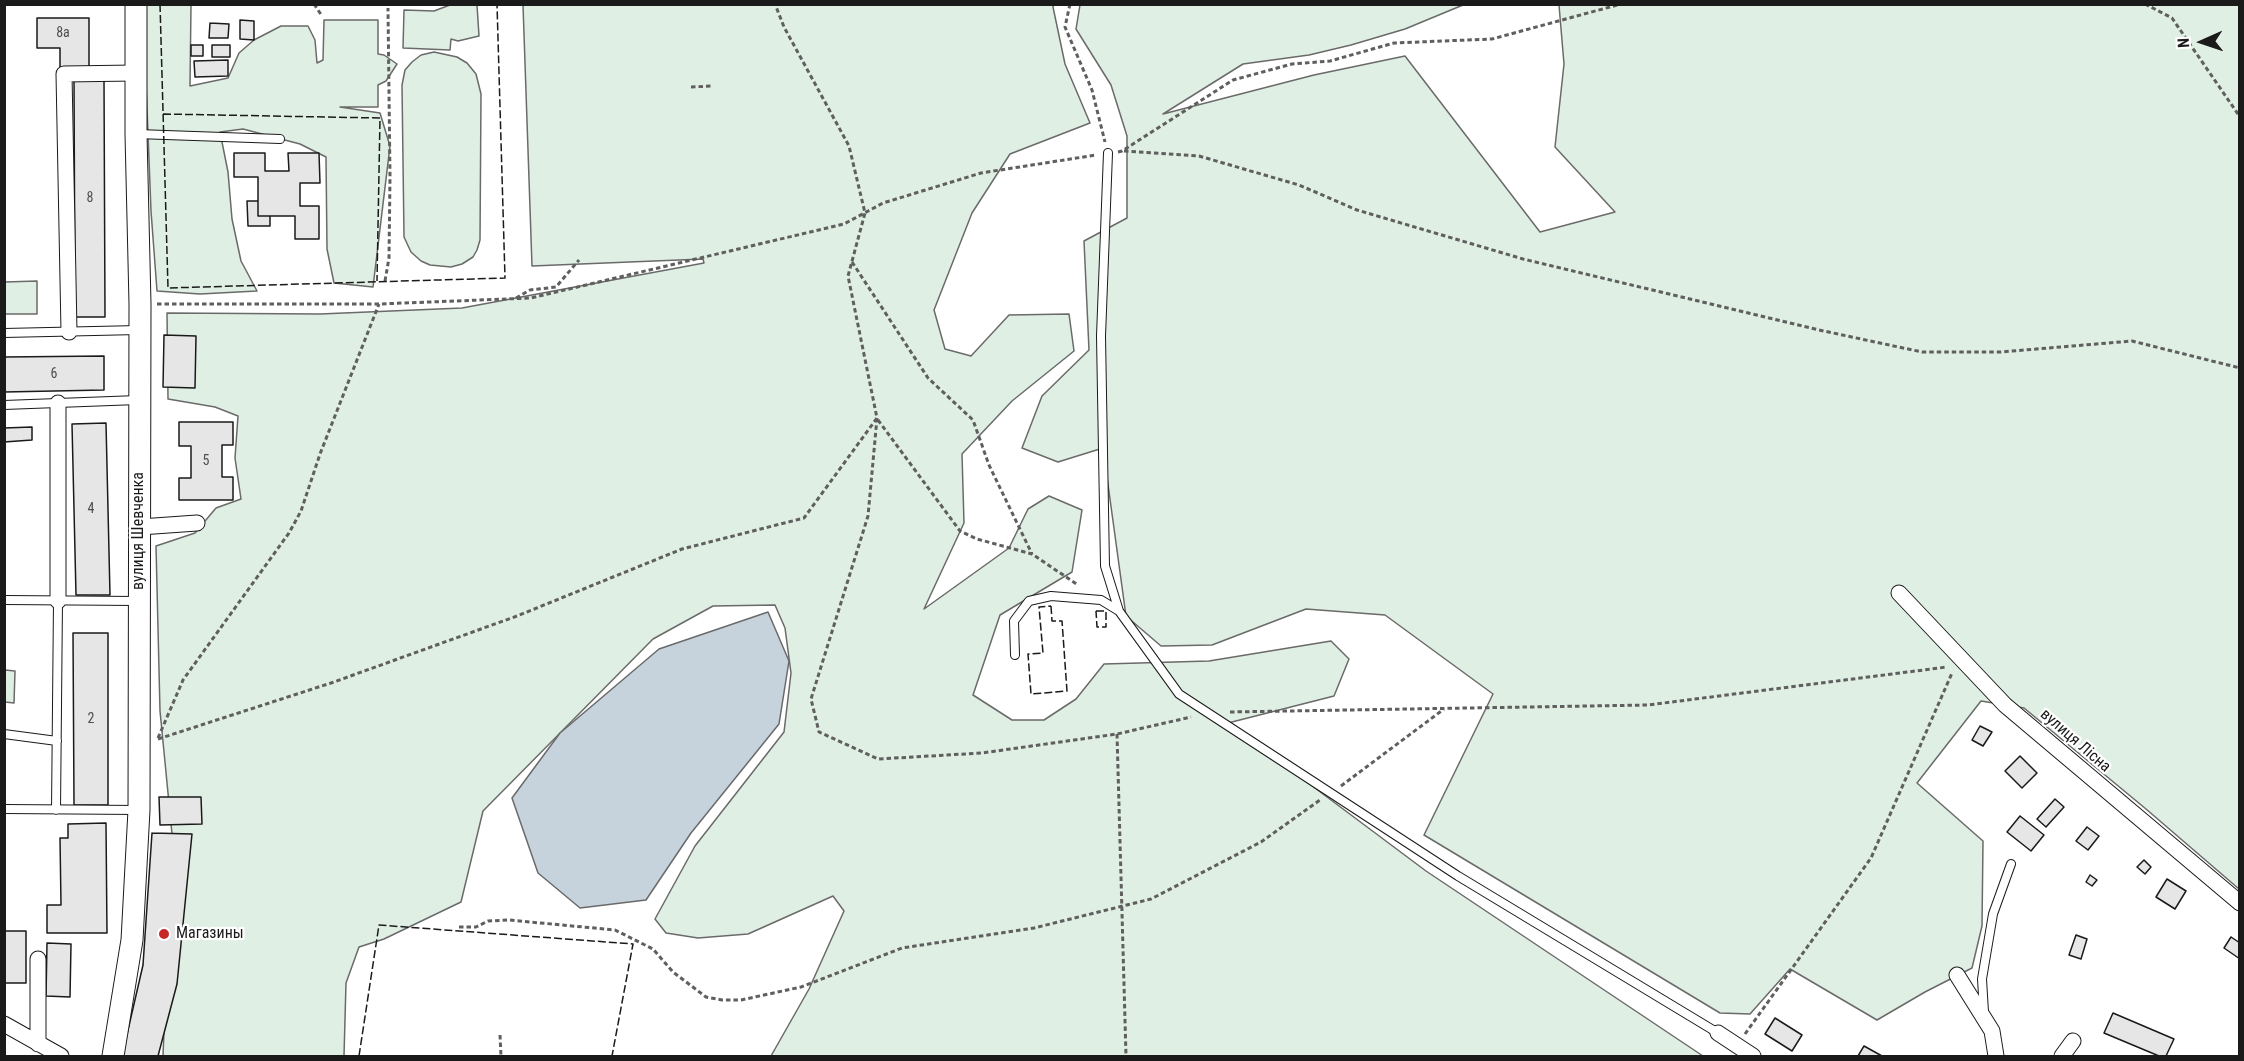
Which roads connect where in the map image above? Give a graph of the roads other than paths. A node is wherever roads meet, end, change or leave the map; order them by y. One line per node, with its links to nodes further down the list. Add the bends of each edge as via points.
1 (136, 4): 2 (street, вулиця Шевченка)
2 (135, 73): 3 (street, вулиця Шевченка); 7 (street, via 64,74)
3 (136, 134): 4 (lane); 6 (street, вулиця Шевченка)
4 (280, 139)
5 (1108, 153): 18 (lane, via 1101,336 1105,566)
6 (140, 330): 7 (lane); 9 (street, вулиця Шевченка)
7 (69, 332): 8 (lane)
8 (4, 333)
9 (140, 400): 10 (lane); 13 (street, вулиця Шевченка)
10 (58, 403): 11 (lane); 16 (street)
11 (4, 405)
12 (197, 523): 13 (street)
13 (140, 527): 17 (street, вулиця Шевченка)
14 (1899, 593): 26 (street, вулиця Лісна, via 2005,705)
15 (4, 600): 16 (lane)
16 (58, 601): 17 (lane); 21 (lane)
17 (139, 601): 24 (street, вулиця Шевченка)
18 (1119, 611): 19 (lane, via 1101,600 1051,596 1029,601 1014,621); 31 (lane, via 1179,694 1458,876)
19 (1015, 655)
20 (4, 734): 21 (lane)
21 (57, 741): 23 (lane)
22 (4, 809): 23 (lane)
23 (57, 810): 24 (lane)
24 (139, 810): 35 (street, вулиця Шевченка, via 132,940)
25 (2011, 864): 29 (lane, via 1993,914 1982,979)
26 (2240, 903)
27 (38, 958): 33 (street)
28 (1957, 975): 29 (street)
29 (1985, 1019): 37 (lane); 38 (street, via 1992,1031)
30 (4, 1024): 33 (street)
31 (1718, 1033): 36 (street)
32 (2073, 1041): 39 (street)
33 (38, 1044): 34 (street)
34 (61, 1056)
35 (112, 1056)
36 (1753, 1056)
37 (1991, 1056)
38 (1996, 1056)
39 (2062, 1056)

